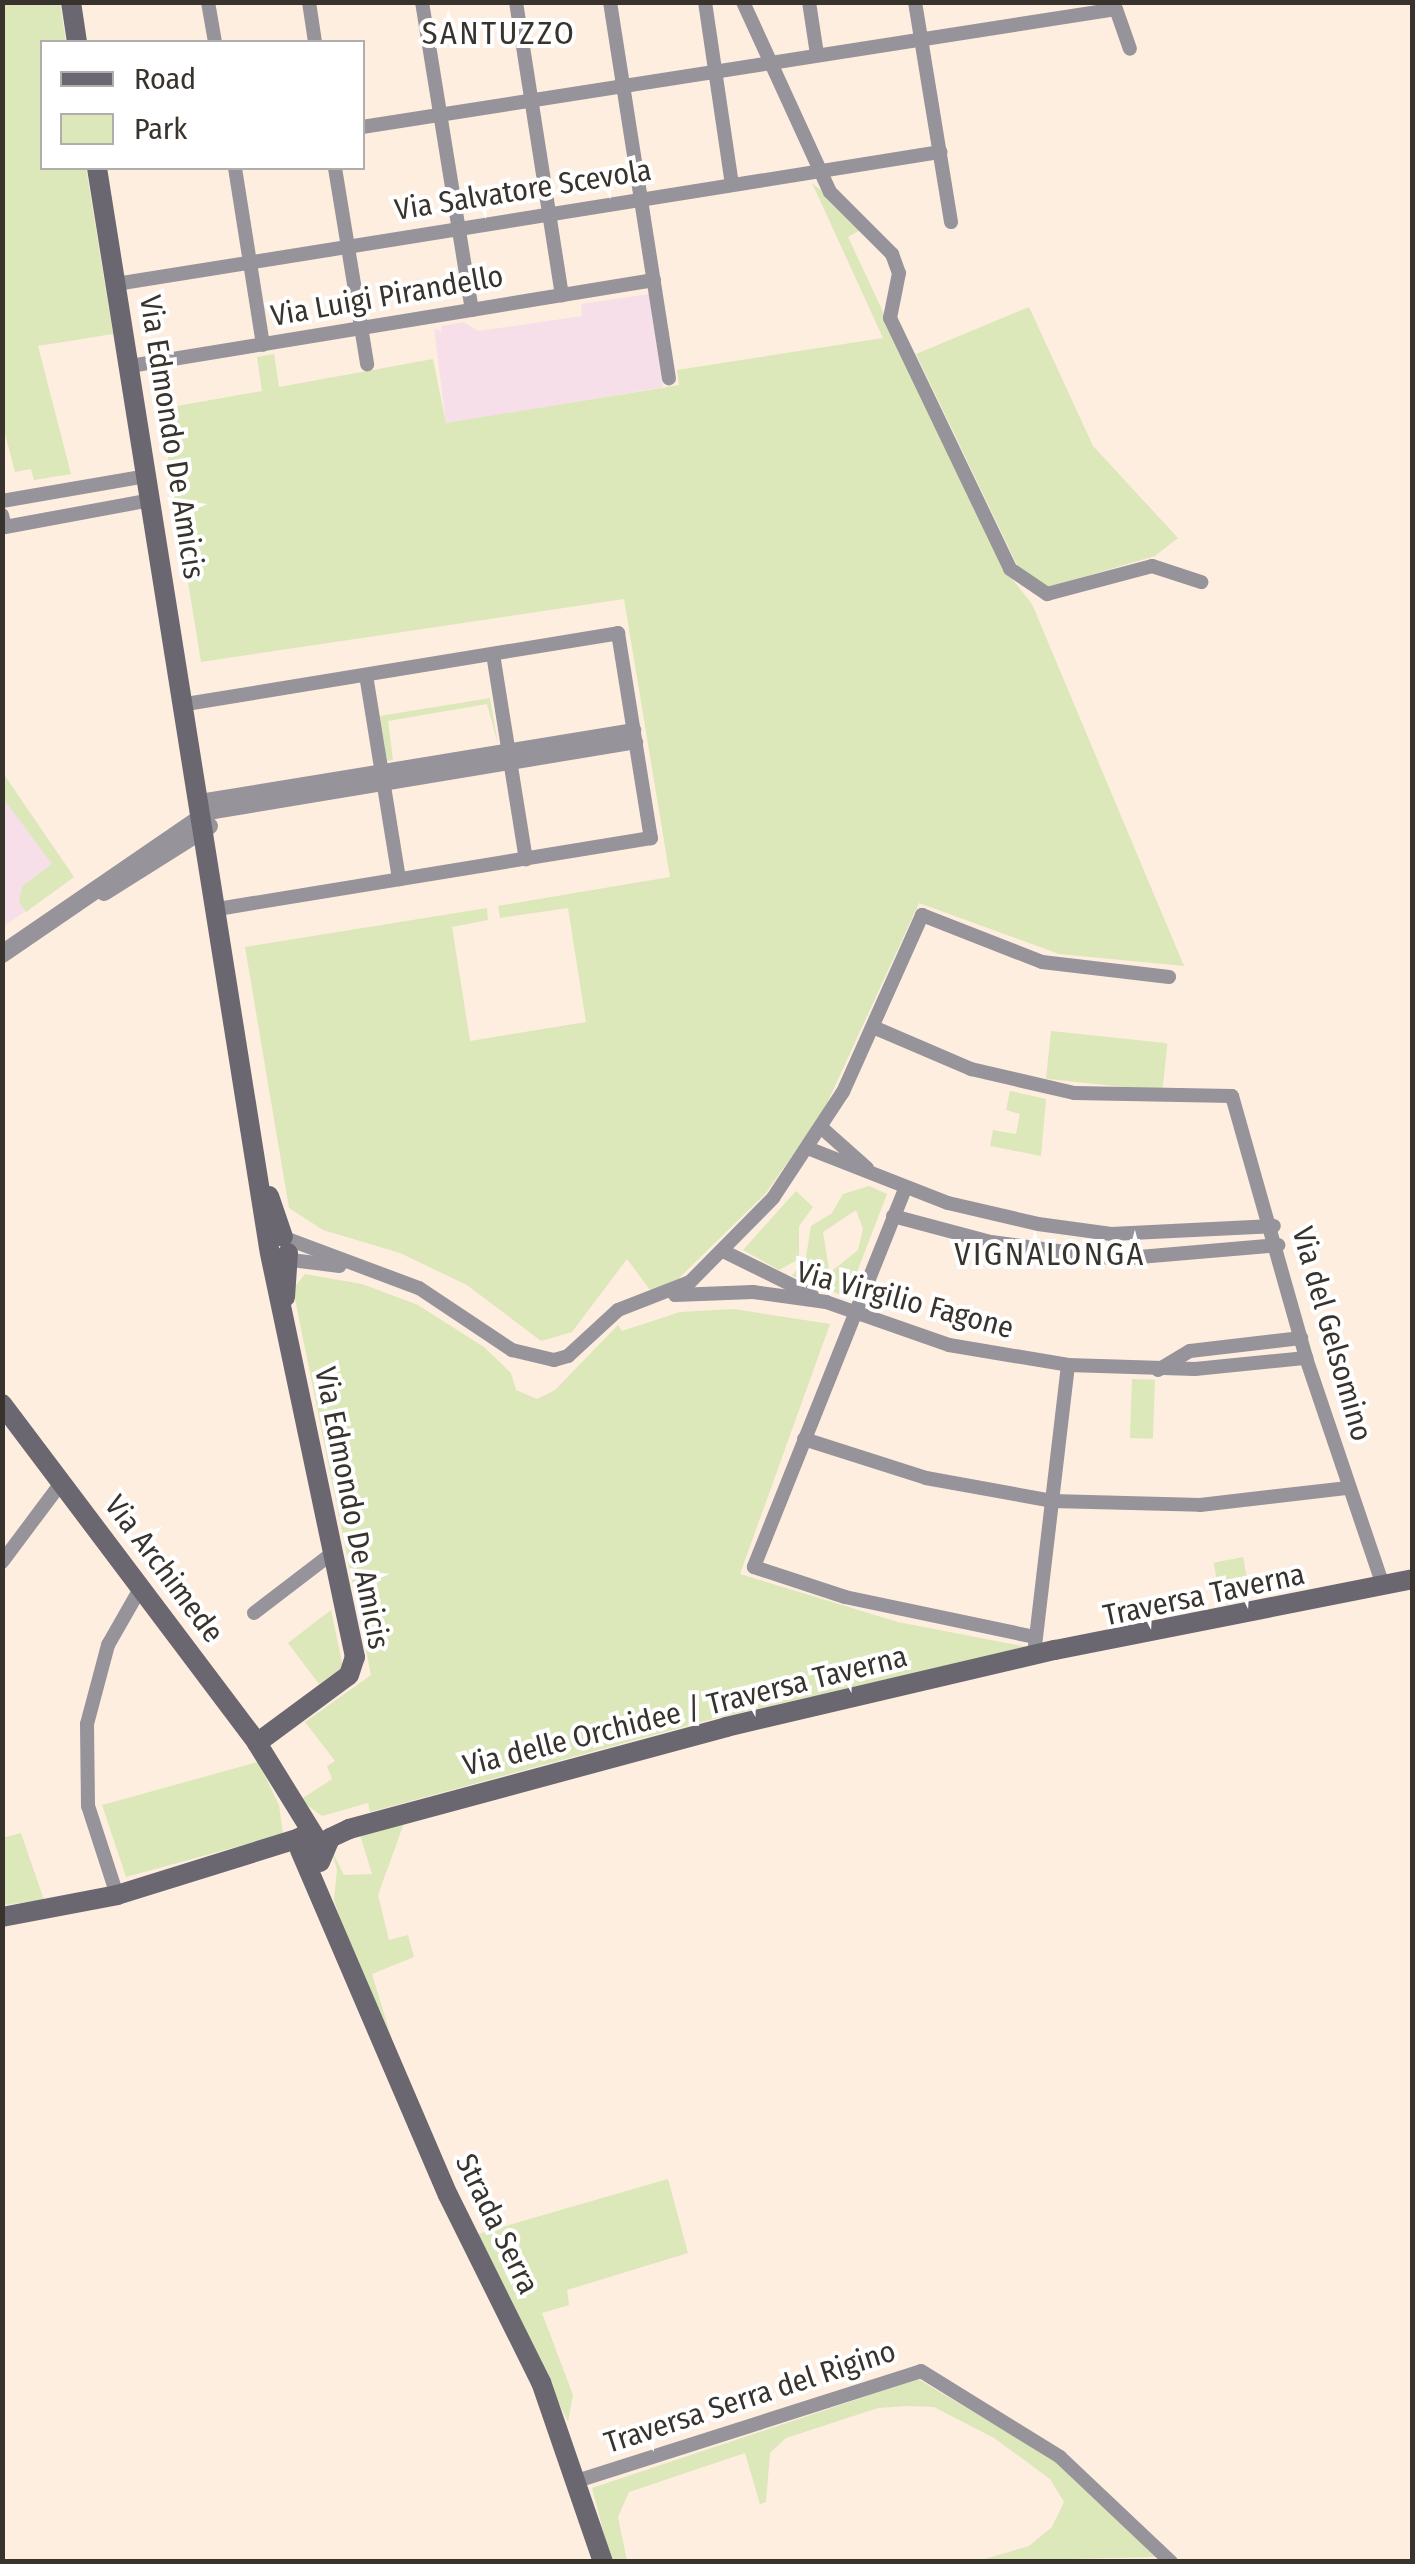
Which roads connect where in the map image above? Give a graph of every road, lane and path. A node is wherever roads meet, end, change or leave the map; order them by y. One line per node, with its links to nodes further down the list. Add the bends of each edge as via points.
1 (71, 2): 12 (main road)
2 (208, 2): 13 (street)
3 (309, 2): 14 (street)
4 (422, 2): 21 (street)
5 (516, 2): 20 (street)
6 (610, 2): 19 (street)
7 (705, 2): 18 (street)
8 (744, 2): 17 (street)
9 (810, 2): 16 (street)
10 (916, 2): 11 (street)
11 (922, 39): 15 (street, via 1116,8); 16 (street); 23 (street)
12 (77, 40)
13 (214, 40)
14 (315, 40)
15 (1130, 49)
16 (818, 54): 17 (street)
17 (771, 63): 18 (street); 27 (street)
18 (716, 72): 19 (street); 28 (street)
19 (623, 86): 20 (street); 29 (street)
20 (532, 101): 21 (street); 30 (street)
21 (440, 114): 22 (street); 32 (street)
22 (365, 126)
23 (940, 152): 27 (street, Via Salvatore Scevola); 31 (street)
24 (97, 170): 36 (main road, Via Edmondo De Amicis)
25 (235, 170): 34 (street)
26 (335, 170): 33 (street)
27 (818, 170): 28 (street, Via Salvatore Scevola); 50 (street, via 830,192 892,254 899,272 890,318 1018,579 1047,594 1152,566)
28 (732, 184): 29 (street, Via Salvatore Scevola)
29 (641, 199): 30 (street, Via Salvatore Scevola); 35 (street)
30 (549, 214): 32 (street, Via Salvatore Scevola); 37 (street)
31 (951, 222)
32 (458, 228): 33 (street, Via Salvatore Scevola); 38 (street)
33 (348, 246): 34 (street, Via Salvatore Scevola); 39 (street)
34 (250, 262): 36 (street, Via Salvatore Scevola); 40 (street)
35 (654, 280): 37 (street, Via Luigi Pirandello); 43 (street)
36 (116, 284): 42 (main road, Via Edmondo De Amicis)
37 (562, 295): 38 (street, Via Luigi Pirandello)
38 (472, 310): 39 (street, Via Luigi Pirandello)
39 (361, 328): 40 (street, Via Luigi Pirandello); 41 (street)
40 (263, 345): 42 (street, Via Luigi Pirandello)
41 (368, 364)
42 (130, 366): 44 (main road, Via Edmondo De Amicis)
43 (669, 378)
44 (146, 476): 45 (street); 46 (main road, Via Edmondo De Amicis)
45 (124, 480): 47 (street); 48 (street)
46 (151, 500): 48 (street); 53 (main road, Via Edmondo De Amicis)
47 (2, 501)
48 (129, 504): 49 (street, via 5,527)
49 (2, 516)
50 (1201, 582)
51 (494, 654): 52 (street); 54 (street, via 618,633); 55 (street)
52 (366, 674): 53 (street); 56 (street)
53 (187, 710): 57 (main road, Via Edmondo De Amicis)
54 (635, 736): 55 (street); 58 (street, via 651,838)
55 (510, 756): 56 (street); 58 (street)
56 (383, 778): 57 (street); 59 (street)
57 (204, 823): 60 (main road, Via Edmondo De Amicis); 61 (street); 61 (street, via 166,855); 74 (main road, Via Edmondo De Amicis)
58 (526, 858): 59 (street)
59 (399, 880): 60 (street)
60 (224, 908): 74 (main road, Via Edmondo De Amicis)
61 (47, 924): 62 (street)
62 (2, 954)
63 (1169, 977): 64 (street, via 1042,962 922,915)
64 (874, 1027): 65 (street); 71 (street, Via del Gelsomino, via 971,1069 1074,1094 1232,1096)
65 (823, 1130): 66 (street); 67 (street)
66 (810, 1149): 67 (street); 76 (street)
67 (879, 1178): 68 (street)
68 (905, 1189): 69 (street); 70 (street)
69 (894, 1216): 75 (street); 81 (street)
70 (1038, 1224): 72 (street); 75 (street)
71 (1274, 1226): 72 (street); 73 (street, Via del Gelsomino)
72 (1162, 1234): 77 (street)
73 (1278, 1245): 77 (street); 82 (street, Via del Gelsomino)
74 (284, 1250): 78 (street); 78 (street); 83 (main road); 83 (main road)
75 (1032, 1250): 77 (street)
76 (725, 1252): 79 (street); 80 (street)
77 (1160, 1258)
78 (366, 1270): 79 (street, via 449,1304 512,1350 554,1360 568,1356 618,1310)
79 (669, 1296): 80 (street, Via Virgilio Fagone, via 753,1292)
80 (826, 1302): 81 (street, Via Virgilio Fagone)
81 (854, 1312): 85 (street, Via Virgilio Fagone, via 949,1345); 88 (street)
82 (1301, 1338): 84 (street, Via del Gelsomino); 86 (street, via 1190,1351)
83 (292, 1358): 92 (main road, Via Edmondo De Amicis)
84 (1306, 1358): 86 (street, Via Virgilio Fagone); 90 (street, Via del Gelsomino)
85 (1068, 1366): 86 (street, Via Virgilio Fagone); 91 (street)
86 (1158, 1370)
87 (2, 1404): 89 (main road, Via Archimede)
88 (804, 1438): 91 (street, via 926,1478); 98 (street, via 754,1566)
89 (61, 1483): 93 (street); 96 (main road, Via Archimede)
90 (1348, 1488): 91 (street, via 1200,1505); 95 (street, Via del Gelsomino)
91 (1052, 1501): 98 (street)
92 (335, 1551): 97 (street); 99 (main road, Via Edmondo De Amicis, via 353,1670)
93 (2, 1562)
94 (1412, 1579): 95 (main road)
95 (1384, 1585): 98 (main road, Via delle Orchidee / Traversa Taverna)
96 (140, 1588): 99 (main road, Via Archimede); 101 (street, via 108,1645 87,1724 88,1806)
97 (254, 1614)
98 (1036, 1647): 100 (main road, Via delle Orchidee / Traversa Taverna)
99 (257, 1742): 100 (main road, Via Archimede)
100 (309, 1840): 101 (main road, Via delle Orchidee / Traversa Taverna); 103 (main road, Strada Serra, via 327,1916)
101 (117, 1894): 102 (main road, Via delle Orchidee / Traversa Taverna)
102 (2, 1917)
103 (580, 2480): 104 (main road, Strada Serra); 105 (street, Traversa Serra del Rigino, via 920,2371 1060,2457)
104 (604, 2562)
105 (1171, 2562)

